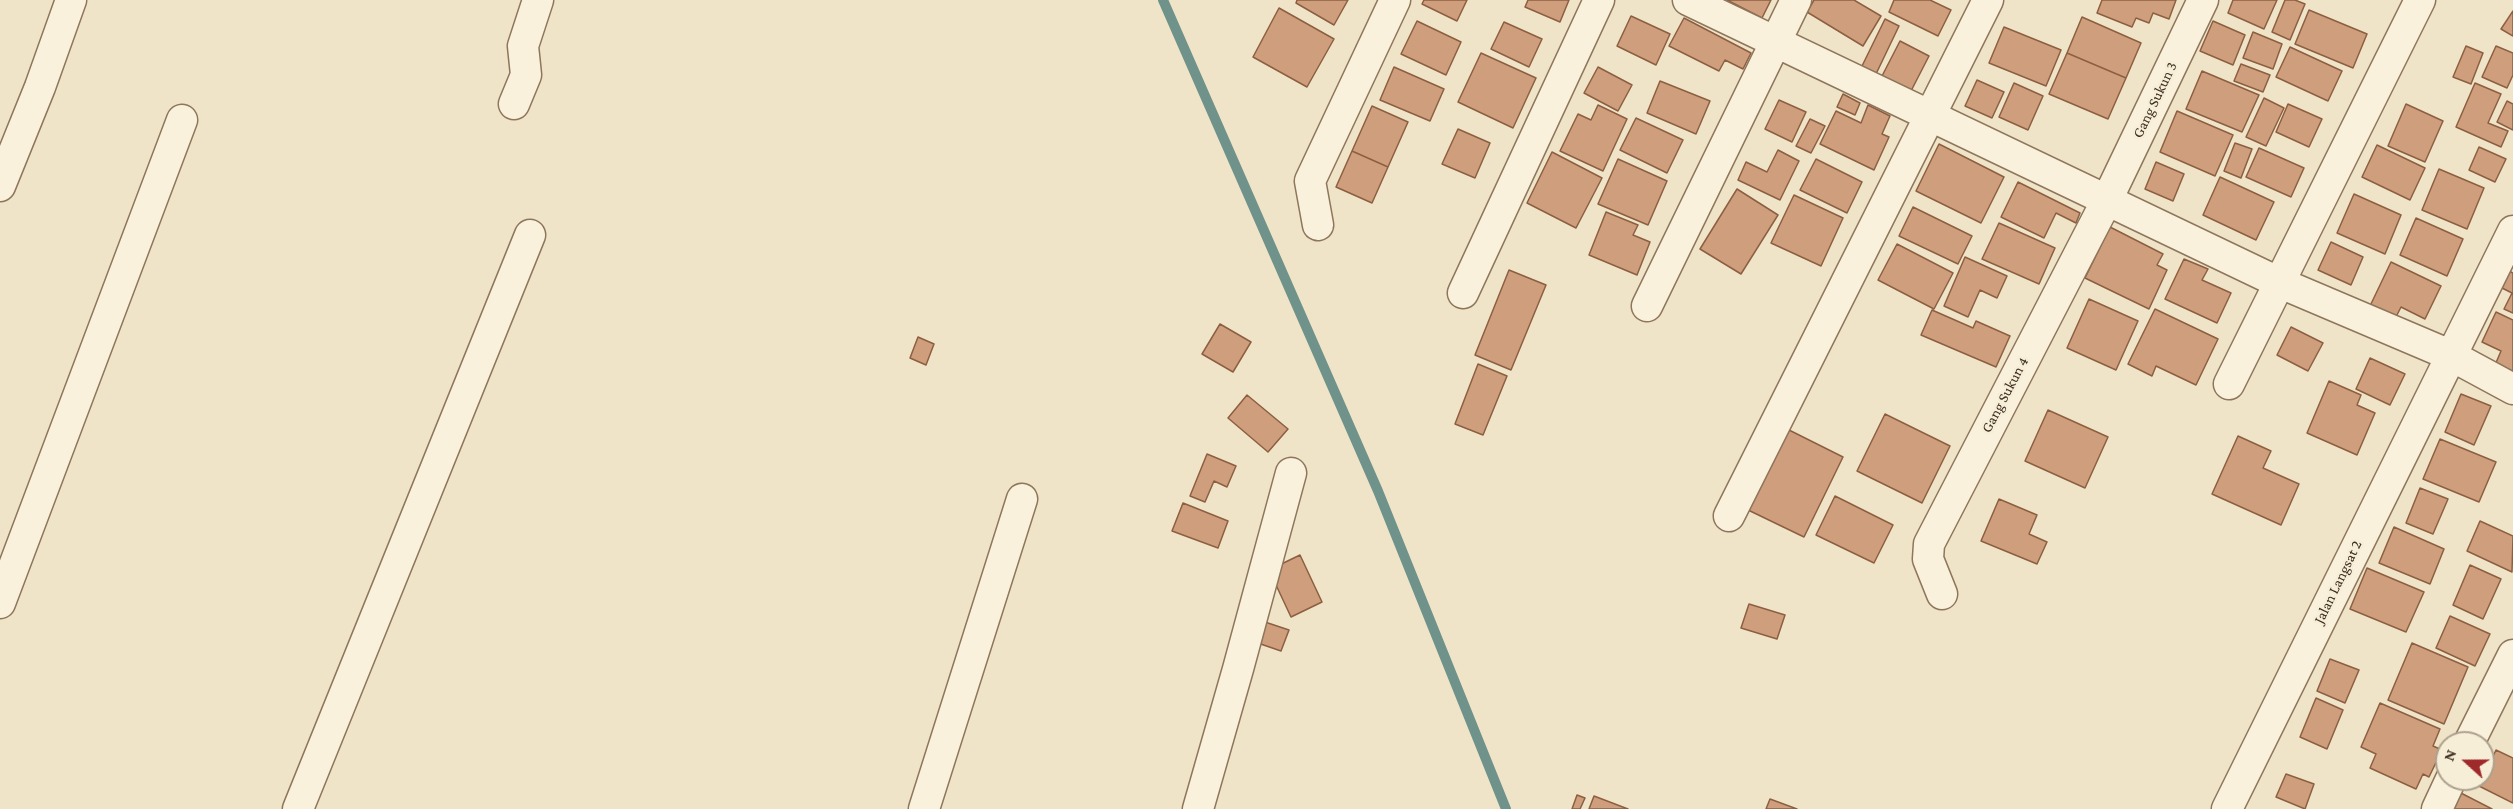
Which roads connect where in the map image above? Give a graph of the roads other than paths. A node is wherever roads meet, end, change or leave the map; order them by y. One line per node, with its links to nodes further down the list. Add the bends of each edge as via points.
1 (71, 0): 14 (street)
2 (538, 0): 11 (street, via 523,46 525,75)
3 (1395, 0): 16 (street, via 1311,181)
4 (1599, 0): 20 (street)
5 (1688, 0): 10 (street)
6 (1796, 0): 10 (street)
7 (1988, 0): 12 (street)
8 (2203, 0): 15 (street, Gang Sukun 3)
9 (2420, 0): 19 (street)
10 (1775, 41): 12 (street); 21 (street)
11 (514, 104)
12 (1929, 115): 15 (street); 27 (street)
13 (182, 120): 29 (street)
14 (0, 186)
15 (2107, 200): 19 (street); 28 (street, Gang Sukun 4, via 1929,544 1928,559)
16 (1318, 225)
17 (2513, 231): 22 (street, Jalan Langsat 2)
18 (530, 235): 33 (street)
19 (2278, 282): 22 (street); 23 (street)
20 (1462, 293)
21 (1647, 306)
22 (2450, 356): 24 (street); 36 (street, Jalan Langsat 2)
23 (2229, 384)
24 (2513, 389)
25 (1291, 473): 35 (street)
26 (1022, 499): 34 (street)
27 (1729, 516)
28 (1942, 594)
29 (0, 603)
30 (2513, 655): 31 (street)
31 (2475, 731)
32 (2445, 791): 37 (street)
33 (298, 809)
34 (924, 809)
35 (1198, 809)
36 (2227, 809)
37 (2437, 809)

